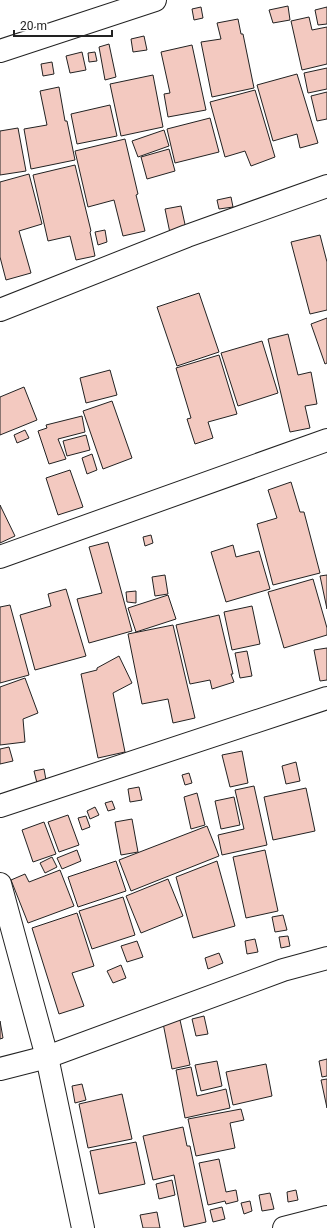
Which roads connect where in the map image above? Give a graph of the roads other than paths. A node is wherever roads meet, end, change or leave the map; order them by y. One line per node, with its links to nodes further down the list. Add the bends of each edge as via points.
1 (155, 0): 2 (street)
2 (0, 50)
3 (327, 186): 4 (street, via 187,236)
4 (0, 310)
5 (327, 440): 6 (street)
6 (0, 557)
7 (327, 698): 8 (street)
8 (0, 806)
9 (0, 884): 11 (street)
10 (327, 958): 11 (street, via 283,970)
11 (47, 1057): 12 (street); 14 (street)
12 (0, 1069)
13 (327, 1217): 15 (street)
14 (83, 1228)
15 (284, 1228)

